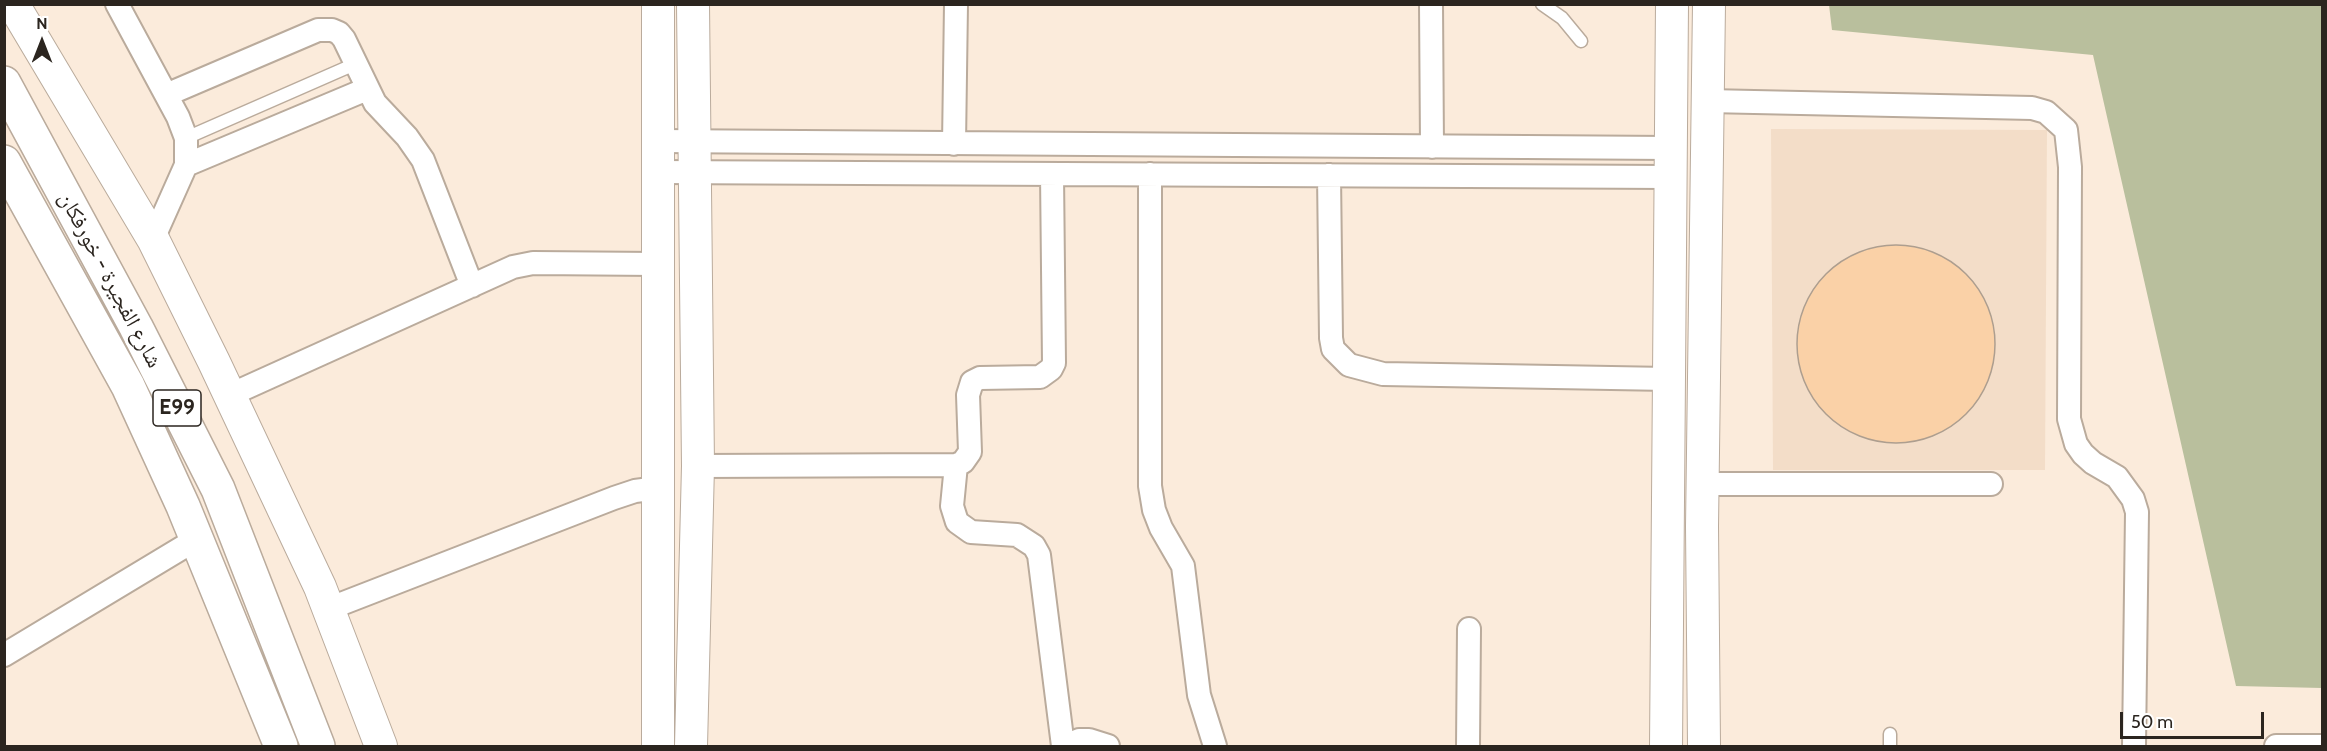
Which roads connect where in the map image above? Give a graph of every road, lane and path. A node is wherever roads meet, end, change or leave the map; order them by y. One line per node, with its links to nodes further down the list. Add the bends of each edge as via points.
1 (13, 4): 32 (street)
2 (117, 4): 14 (street)
3 (658, 4): 17 (street)
4 (693, 4): 22 (street)
5 (956, 4): 19 (street)
6 (1431, 4): 20 (street)
7 (1542, 4): 10 (lane, via 1562,18)
8 (1672, 4): 24 (street)
9 (1708, 4): 15 (street)
10 (1581, 41)
11 (355, 64): 13 (street); 14 (street, via 339,33 318,30); 16 (lane)
12 (4, 83): 48 (highway, شارع الفجيرة - خورفكان / E99, via 218,489)
13 (367, 89): 25 (street); 34 (street, via 423,160)
14 (166, 95): 16 (street)
15 (1708, 101): 39 (street); 58 (street, via 2024,107 2046,112 2066,130 2070,167 2069,419 2083,454 2117,477 2133,499 2137,513)
16 (186, 138): 25 (street)
17 (657, 141): 22 (street); 26 (street)
18 (886, 144): 19 (street); 22 (street); 27 (street, via 876,153)
19 (954, 144): 20 (street)
20 (1432, 147): 21 (street)
21 (1534, 149): 24 (street); 31 (street, via 1536,163)
22 (694, 157): 26 (street); 27 (street); 38 (street)
23 (4, 162): 42 (highway, شارع الفجيرة - خورفكان / E99, via 128,386)
24 (1670, 163): 31 (street); 35 (street)
25 (186, 165): 32 (street)
26 (657, 172): 33 (street)
27 (876, 173): 28 (street)
28 (1052, 174): 29 (street); 37 (street, via 1054,363 1040,377 980,378 972,382 968,395 970,452)
29 (1150, 174): 30 (street); 54 (street, via 1150,486 1161,528 1183,566 1199,695)
30 (1329, 175): 31 (street); 35 (street, via 1331,338 1333,349 1349,364 1383,374)
31 (1528, 175)
32 (153, 239): 36 (street)
33 (657, 264): 34 (street, via 533,263 513,267); 41 (street)
34 (472, 285): 36 (street)
35 (1668, 379): 56 (street)
36 (230, 396): 43 (street)
37 (956, 465): 38 (street); 52 (street, via 952,506 957,522 971,532 1017,535 1034,546 1039,555)
38 (698, 466): 51 (street)
39 (1703, 484): 40 (street); 57 (street)
40 (1991, 484)
41 (658, 488): 43 (street, via 614,498); 50 (street)
42 (195, 540): 45 (street); 47 (highway, شارع الفجيرة - خورفكان / E99)
43 (328, 609): 49 (street)
44 (1469, 629): 55 (street)
45 (4, 655)
46 (2322, 746): 59 (street)
47 (281, 747)
48 (318, 747)
49 (381, 747)
50 (658, 747)
51 (691, 747)
52 (1064, 747): 53 (street, via 1079,740)
53 (1108, 747)
54 (1215, 747)
55 (1468, 747)
56 (1666, 747)
57 (1704, 747)
58 (2134, 747)
59 (2276, 747)

